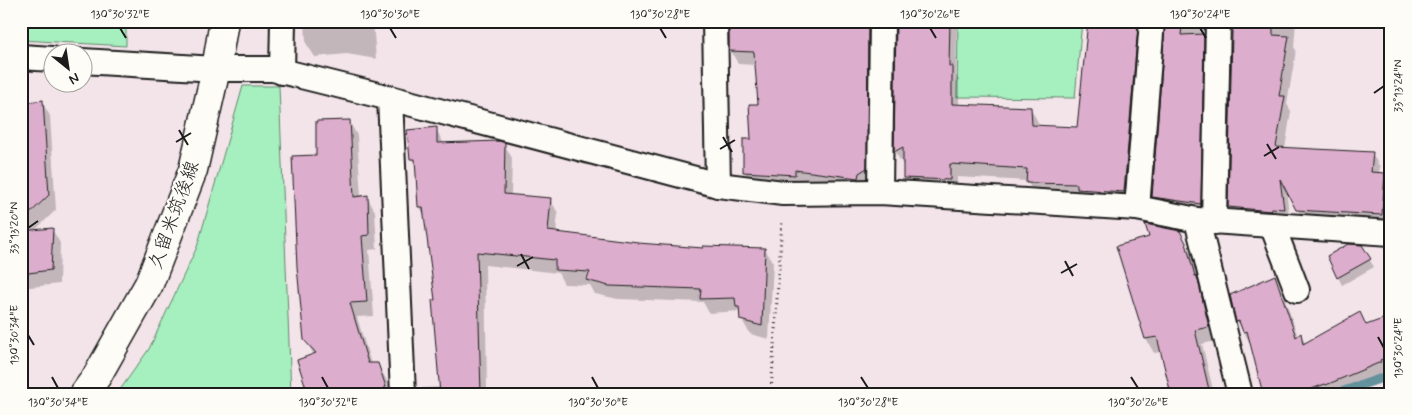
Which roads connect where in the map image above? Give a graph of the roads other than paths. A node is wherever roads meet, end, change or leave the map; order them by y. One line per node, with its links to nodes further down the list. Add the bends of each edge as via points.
1 (224, 21): 10 (main road, 久留米筑後線)
2 (283, 21): 11 (street)
3 (715, 21): 13 (street)
4 (882, 21): 14 (street)
5 (1152, 21): 15 (street)
6 (1218, 21): 16 (street)
7 (21, 57): 8 (street)
8 (42, 58)
9 (92, 61): 10 (street)
10 (216, 69): 11 (street, via 273,69); 20 (main road, 久留米筑後線, via 193,170 149,284)
11 (282, 72): 12 (street)
12 (390, 98): 13 (street); 21 (street)
13 (718, 185): 14 (street, via 783,193)
14 (880, 192): 15 (street)
15 (1137, 208): 16 (street)
16 (1206, 221): 17 (street); 22 (street)
17 (1272, 225): 18 (street); 19 (street)
18 (1391, 233)
19 (1297, 290)
20 (84, 394)
21 (403, 394)
22 (1240, 394)

